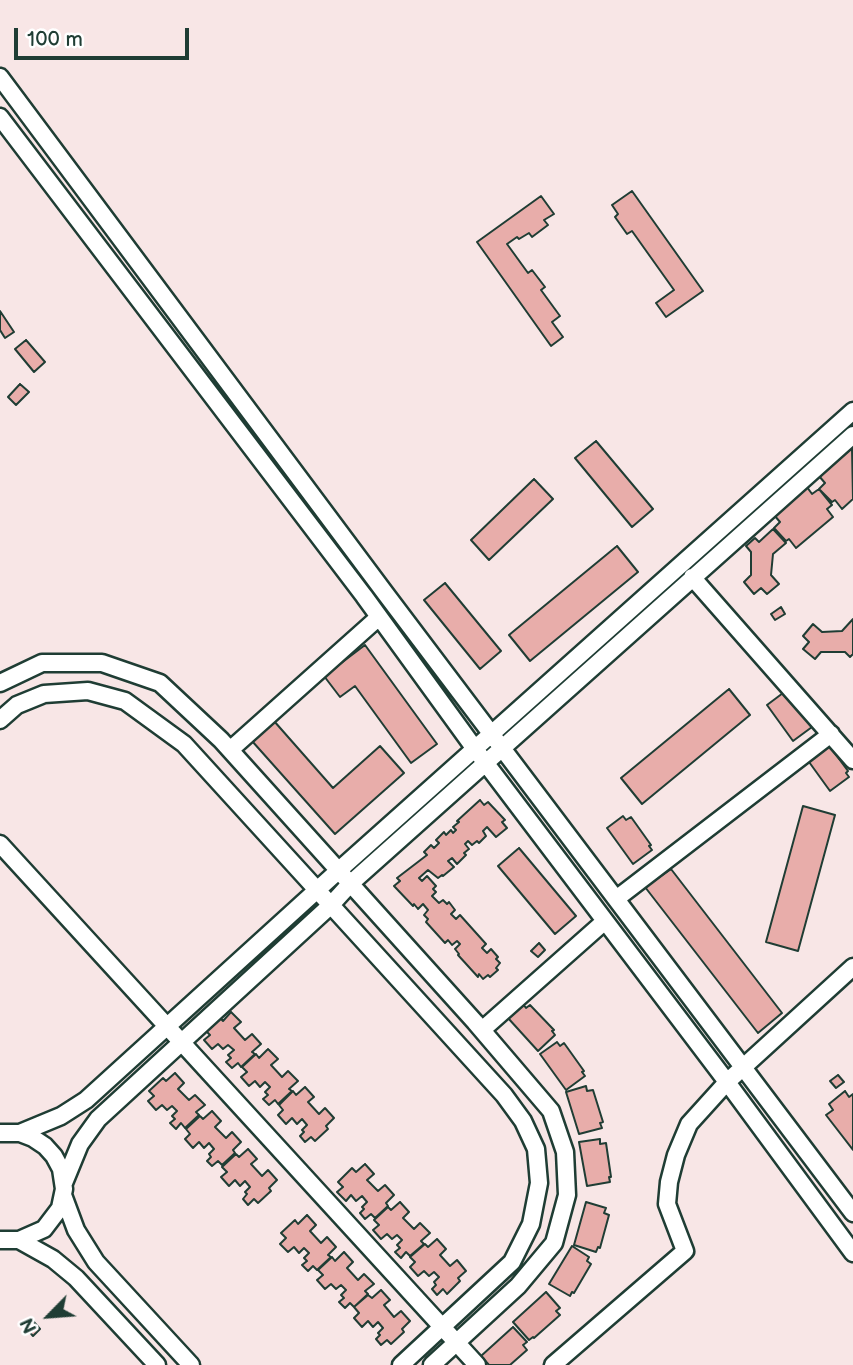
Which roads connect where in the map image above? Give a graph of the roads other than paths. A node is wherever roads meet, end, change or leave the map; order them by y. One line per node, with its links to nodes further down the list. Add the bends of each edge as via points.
1 (0, 77): 10 (street)
2 (0, 117): 6 (street)
3 (853, 411): 10 (street)
4 (853, 435): 5 (street)
5 (692, 577): 9 (street); 10 (street)
6 (379, 617): 11 (street); 12 (street)
7 (0, 683): 11 (street, via 42,663 102,663 160,683)
8 (0, 720): 17 (street, via 17,705 44,694 88,691 125,701 184,744)
9 (831, 734): 13 (street); 18 (street)
10 (497, 741): 12 (street); 18 (street)
11 (230, 750): 15 (street)
12 (480, 755): 15 (street); 16 (street); 20 (street)
13 (853, 760)
14 (0, 844): 22 (street)
15 (338, 871): 16 (street); 17 (street)
16 (350, 884): 19 (street); 23 (street)
17 (316, 891): 19 (street); 22 (street)
18 (616, 899): 25 (street)
19 (330, 906): 24 (street); 34 (street, via 504,1095 536,1149 539,1183 531,1224 512,1262)
20 (605, 920): 23 (street); 26 (street)
21 (853, 967): 25 (street)
22 (167, 1026): 24 (street); 28 (street, via 86,1100)
23 (482, 1030): 35 (street, via 551,1111 565,1152 567,1195 554,1243 518,1286)
24 (182, 1043): 29 (street, via 98,1119 80,1144); 34 (street)
25 (743, 1067): 26 (street); 30 (street)
26 (727, 1082): 33 (street); 41 (street, via 689,1124 676,1155 667,1204 685,1251)
27 (0, 1133): 28 (street)
28 (19, 1133): 29 (street, via 50,1151 61,1169)
29 (63, 1189): 32 (street, via 53,1220); 37 (street, via 76,1230 96,1262)
30 (853, 1213)
31 (0, 1240): 32 (street)
32 (19, 1240): 36 (street, via 76,1278)
33 (853, 1253)
34 (442, 1327): 35 (street); 38 (street)
35 (456, 1343): 39 (street); 40 (street)
36 (157, 1365)
37 (191, 1365)
38 (401, 1365)
39 (432, 1365)
40 (477, 1365)
41 (553, 1365)

